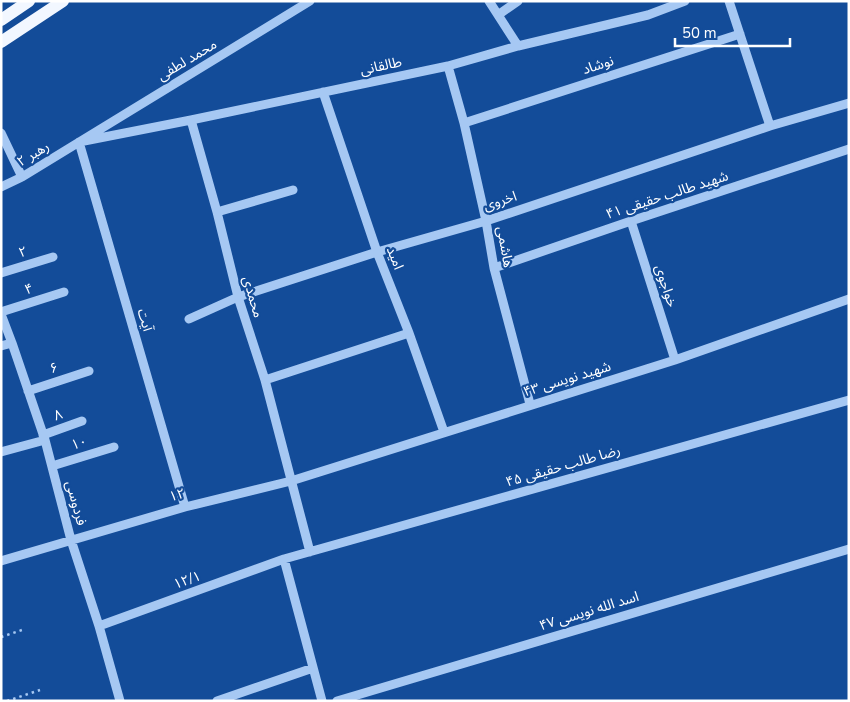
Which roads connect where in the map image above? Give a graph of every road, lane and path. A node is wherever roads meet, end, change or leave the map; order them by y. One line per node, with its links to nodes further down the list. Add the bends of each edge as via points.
1 (29, 1): 9 (main road)
2 (62, 1): 11 (main road)
3 (310, 1): 20 (street, محمد لطفی)
4 (489, 1): 8 (street)
5 (518, 1): 8 (street)
6 (685, 1): 12 (street, طالقانی, via 648,15)
7 (729, 1): 10 (street)
8 (498, 15): 12 (street)
9 (1, 20)
10 (740, 34): 17 (street, نوشاد); 18 (street)
11 (1, 42)
12 (518, 46): 13 (street, طالقانی)
13 (448, 66): 14 (street, طالقانی); 17 (street, هاشمی)
14 (323, 92): 16 (street, طالقانی); 28 (street, امید)
15 (849, 103): 18 (street, اخروی)
16 (191, 120): 20 (street, طالقانی); 25 (street, محمدی)
17 (464, 123): 26 (street, هاشمی)
18 (770, 126): 26 (street, اخروی)
19 (1, 133): 22 (street)
20 (79, 142): 22 (street, رهبر ۲); 53 (street, آیت)
21 (849, 149): 27 (street, ۴۱ شهید طالب حقیقی)
22 (22, 177): 23 (street, رهبر ۲)
23 (1, 187)
24 (293, 190): 25 (street)
25 (217, 212): 33 (street, محمدی)
26 (486, 220): 28 (street, اخروی); 30 (street, هاشمی)
27 (631, 221): 30 (street, ۴۱ شهید طالب حقیقی); 40 (street, خواجوی)
28 (377, 252): 33 (street, اخروی); 37 (street, امید)
29 (52, 256): 31 (street, ۲)
30 (494, 268): 45 (street, هاشمی)
31 (1, 273)
32 (64, 292): 35 (street, ۴)
33 (238, 297): 36 (street, اخروی); 42 (street, محمدی)
34 (849, 298): 40 (street, ۴۳ شهید نویسی)
35 (1, 313): 38 (street, فردوسی)
36 (189, 319)
37 (410, 332): 42 (street); 47 (street, امید)
38 (12, 343): 39 (street); 43 (street, فردوسی)
39 (1, 346)
40 (675, 360): 45 (street, ۴۳ شهید نویسی)
41 (89, 371): 43 (street, ۶)
42 (265, 380): 52 (street, محمدی)
43 (28, 391): 48 (street, فردوسی)
44 (849, 400): 56 (street, ۴۵ رضا طالب حقیقی)
45 (530, 404): 47 (street, ۴۳ شهید نویسی)
46 (82, 421): 48 (street, ۸)
47 (444, 432): 52 (street, ۴۳ شهید نویسی)
48 (44, 437): 50 (street, ۸); 51 (street, فردوسی)
49 (114, 447): 51 (street, ۱۰)
50 (1, 452)
51 (52, 466): 54 (street, فردوسی)
52 (291, 481): 53 (street, ۱۲); 56 (street, محمدی)
53 (185, 507): 54 (street, ۱۲)
54 (72, 540): 58 (street, ۱۲); 59 (street, فردوسی)
55 (849, 548): 68 (street, ۴۷ اسد الله نویسی)
56 (310, 552): 57 (street, ۴۵ رضا طالب حقیقی)
57 (284, 559): 59 (street, ۱۲/۱); 62 (street)
58 (1, 561)
59 (99, 626): 65 (street, فردوسی)
60 (22, 630): 61 (path)
61 (1, 637)
62 (313, 668): 66 (street); 67 (street)
63 (40, 690): 64 (path)
64 (8, 701)
65 (120, 701)
66 (217, 701)
67 (322, 701)
68 (338, 701)

